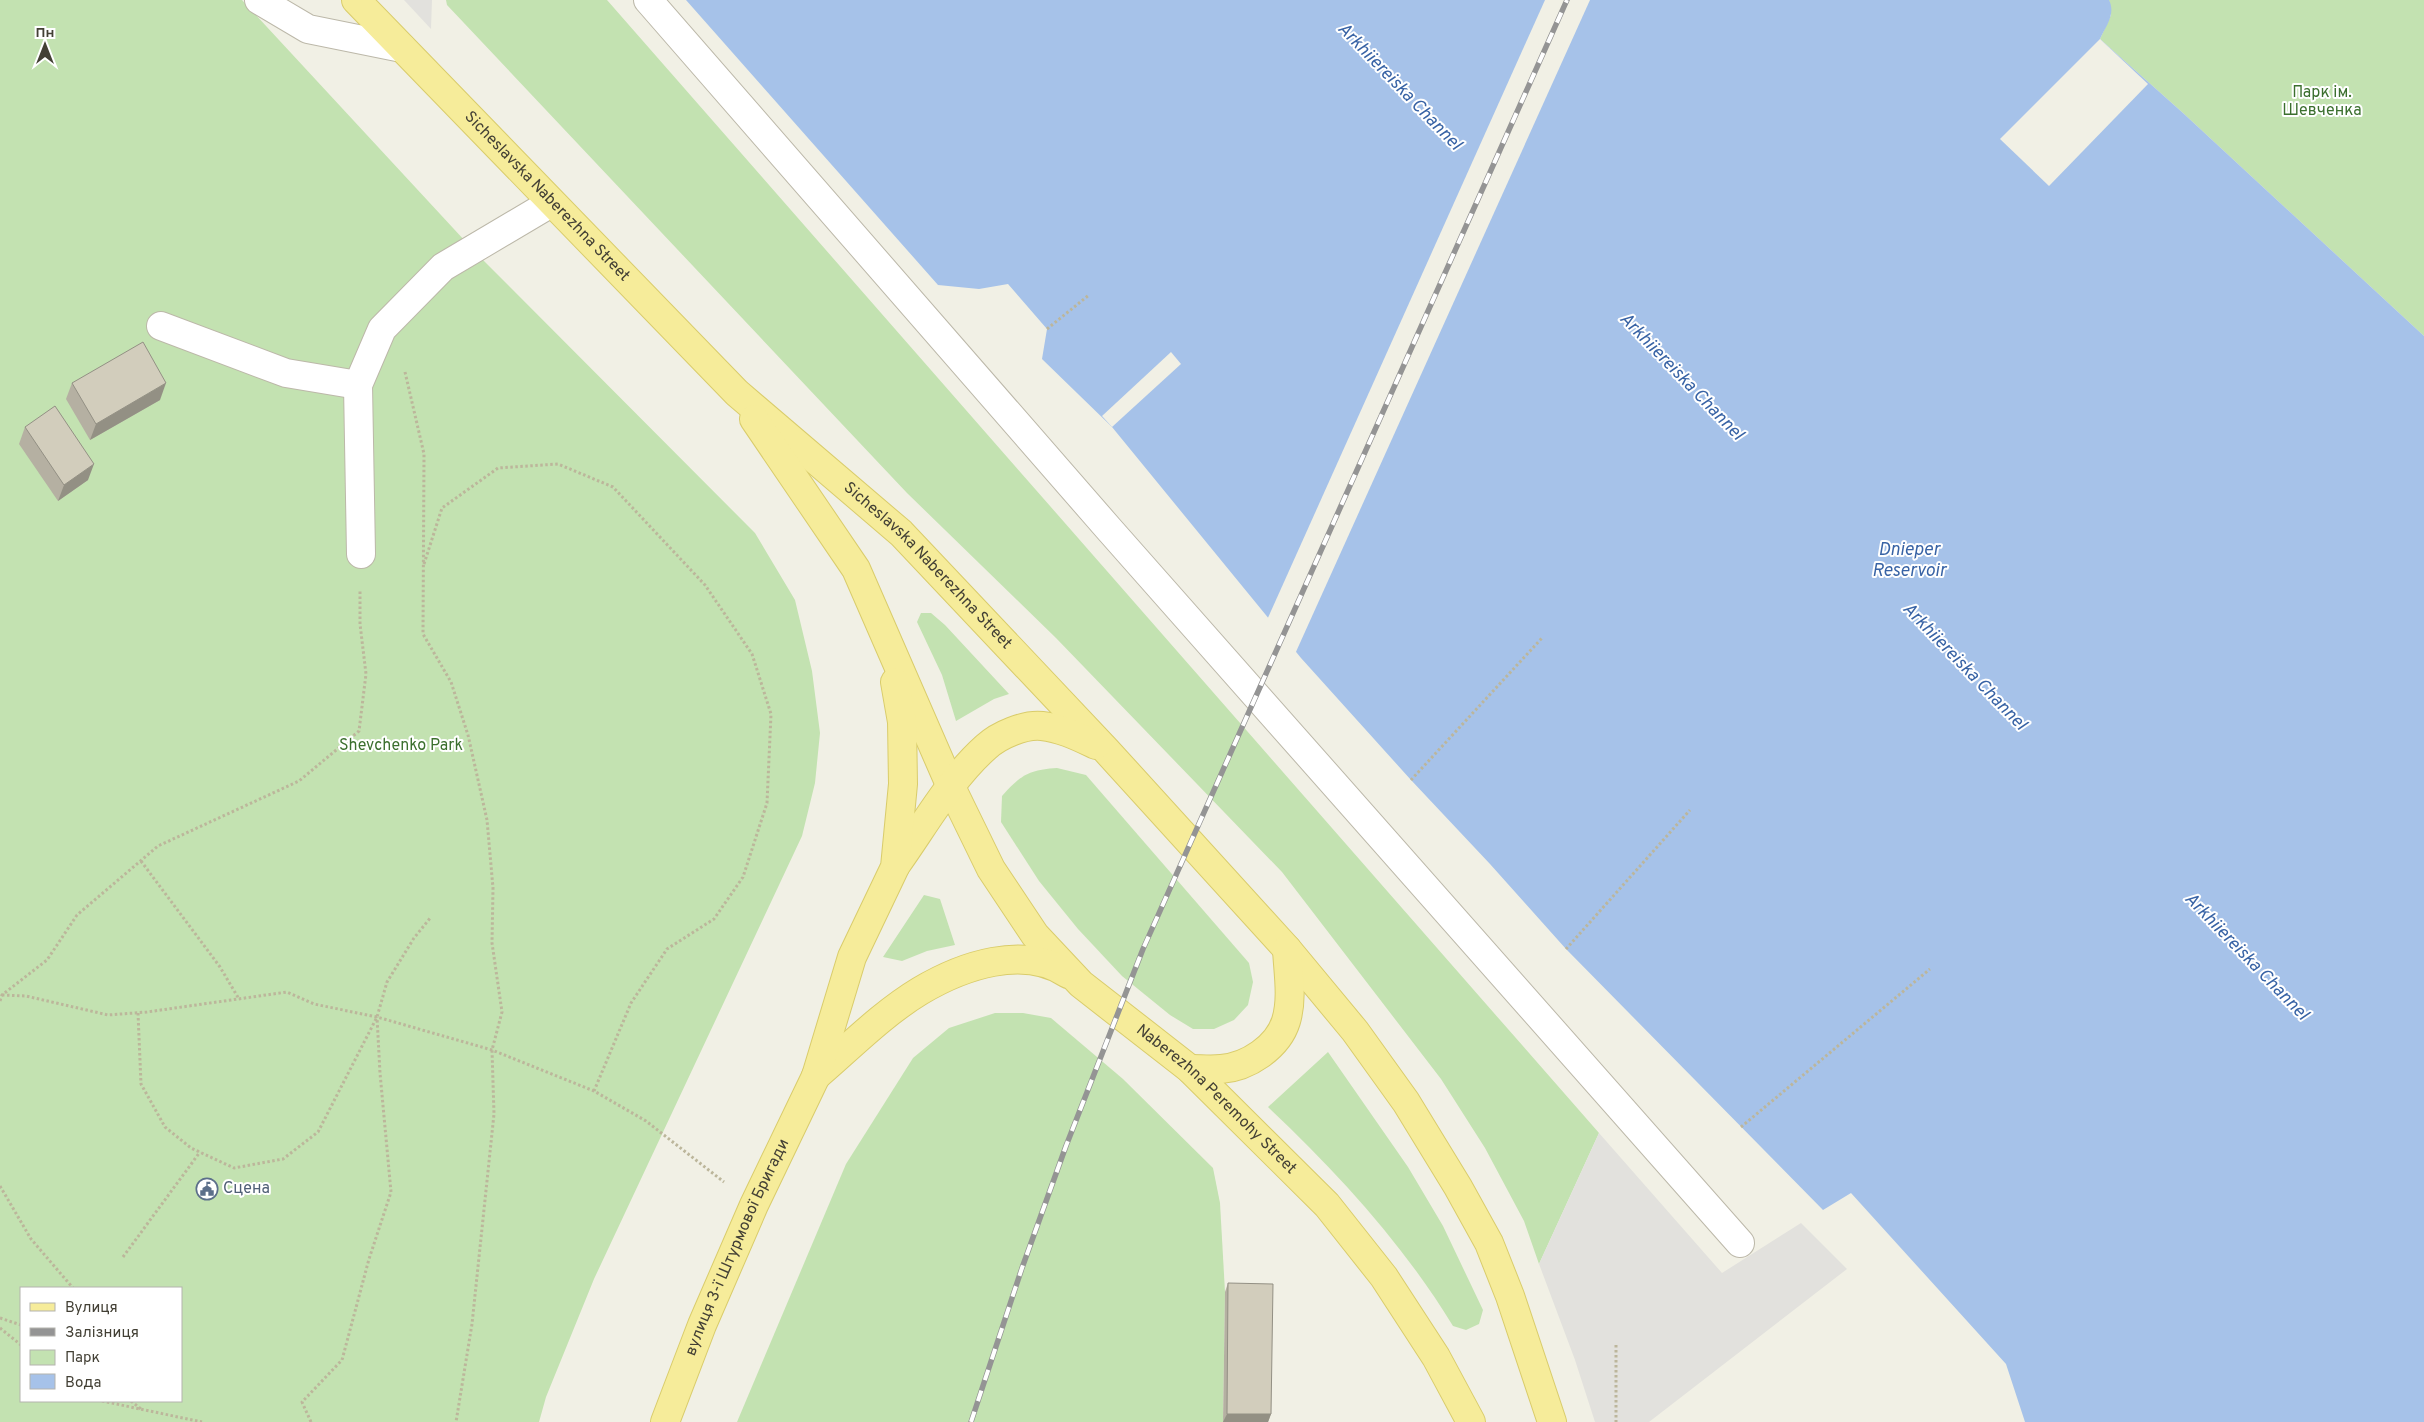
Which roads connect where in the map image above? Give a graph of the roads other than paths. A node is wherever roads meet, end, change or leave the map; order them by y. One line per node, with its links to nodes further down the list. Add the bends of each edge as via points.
1 (259, 0): 4 (street, via 308,29)
2 (356, 0): 4 (main road, Sicheslavska Naberezhna Street)
3 (648, 0): 18 (street, via 1115,536)
4 (402, 48): 5 (main road, Sicheslavska Naberezhna Street)
5 (551, 202): 7 (street, via 443,266 382,329); 8 (main road, Sicheslavska Naberezhna Street)
6 (161, 326): 7 (street, via 286,373)
7 (358, 384): 9 (street)
8 (737, 393): 10 (main road, Sicheslavska Naberezhna Street, via 856,569); 11 (main road, Sicheslavska Naberezhna Street, via 901,533)
9 (361, 554)
10 (888, 641): 12 (main road, Sicheslavska Naberezhna Street); 13 (main road, вулиця 3-ї Штурмової Бригади, via 902,722 903,784)
11 (1106, 750): 12 (main road, вулиця 3-ї Штурмової Бригади, via 1066,731 1041,726 1012,731 987,746); 14 (main road)
12 (951, 787): 13 (main road, вулиця 3-ї Штурмової Бригади); 15 (main road, Naberezhna Peremohy Street, via 991,869 1036,935)
13 (895, 867): 17 (main road, вулиця 3-ї Штурмової Бригади, via 852,957)
14 (1287, 948): 16 (main road, via 1290,994 1286,1021 1276,1041 1251,1060 1222,1069); 21 (main road, via 1355,1031 1406,1102 1458,1187 1489,1243)
15 (1081, 984): 16 (main road, Naberezhna Peremohy Street); 17 (main road, вулиця 3-ї Штурмової Бригади, via 1056,966 1022,959 992,962 951,975 919,992)
16 (1190, 1069): 20 (main road, Naberezhna Peremohy Street, via 1327,1205 1384,1276 1436,1357)
17 (816, 1076): 19 (main road, вулиця 3-ї Штурмової Бригади, via 754,1205 702,1325)
18 (1740, 1244)
19 (665, 1422)
20 (1471, 1422)
21 (1552, 1422)

